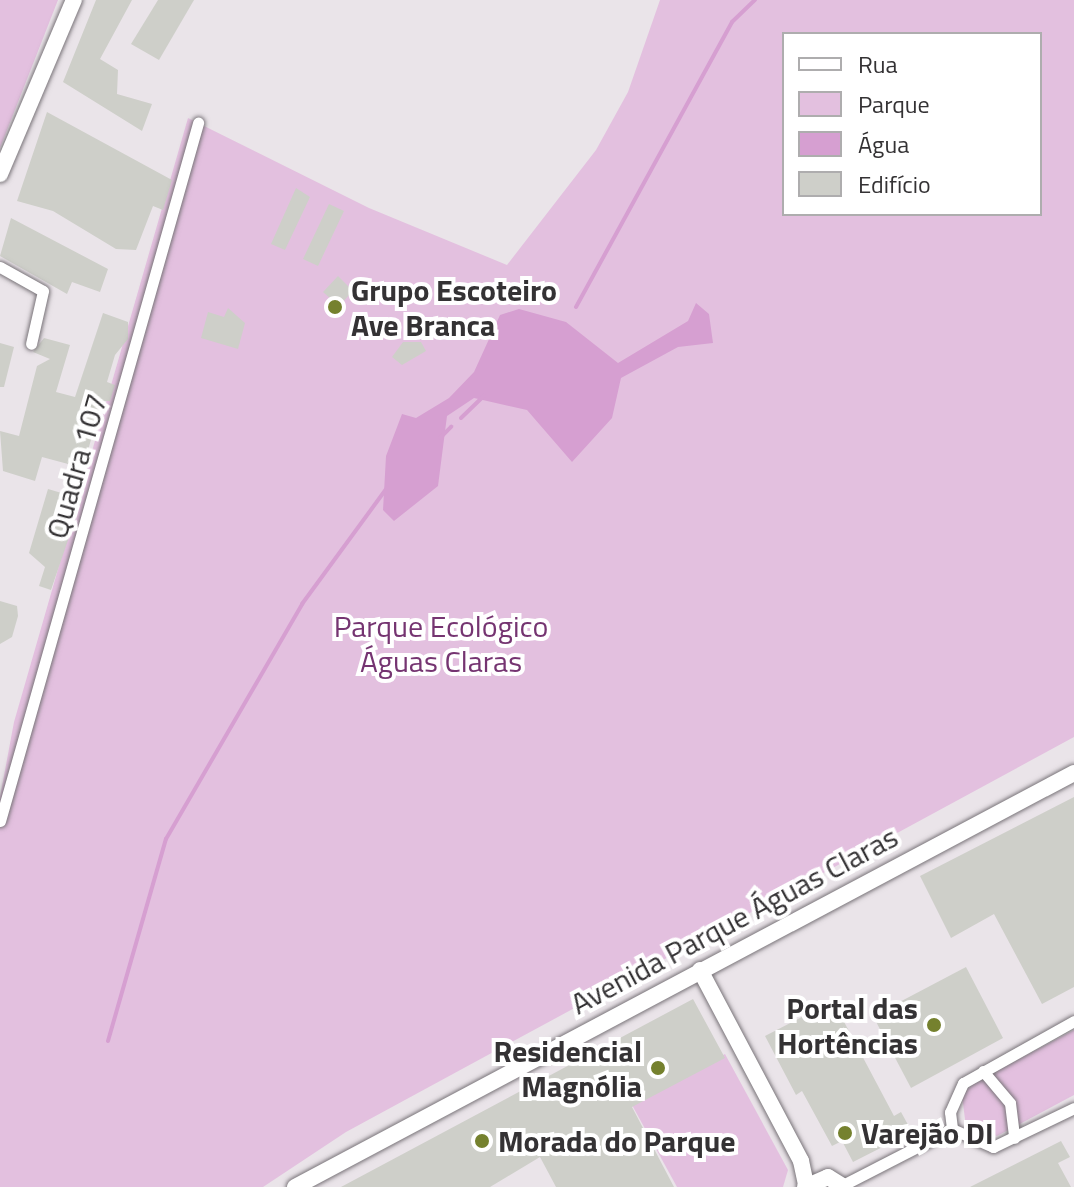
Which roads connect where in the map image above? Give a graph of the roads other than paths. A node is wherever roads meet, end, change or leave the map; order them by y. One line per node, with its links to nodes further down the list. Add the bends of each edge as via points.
1 (74, 0): 3 (street)
2 (198, 123): 7 (street, Quadra 107)
3 (0, 174)
4 (0, 267): 5 (street, via 43,291)
5 (31, 344)
6 (1074, 773): 8 (street, Avenida Parque Águas Claras)
7 (0, 821)
8 (700, 970): 14 (street); 16 (street, Avenida Parque Águas Claras)
9 (1074, 1021): 10 (street)
10 (983, 1071): 12 (street, via 955,1092); 13 (street, via 1010,1103)
11 (1074, 1108): 13 (street)
12 (952, 1129): 13 (street, via 979,1145); 15 (street)
13 (1014, 1138)
14 (810, 1183): 15 (street)
15 (848, 1186)
16 (295, 1187)

